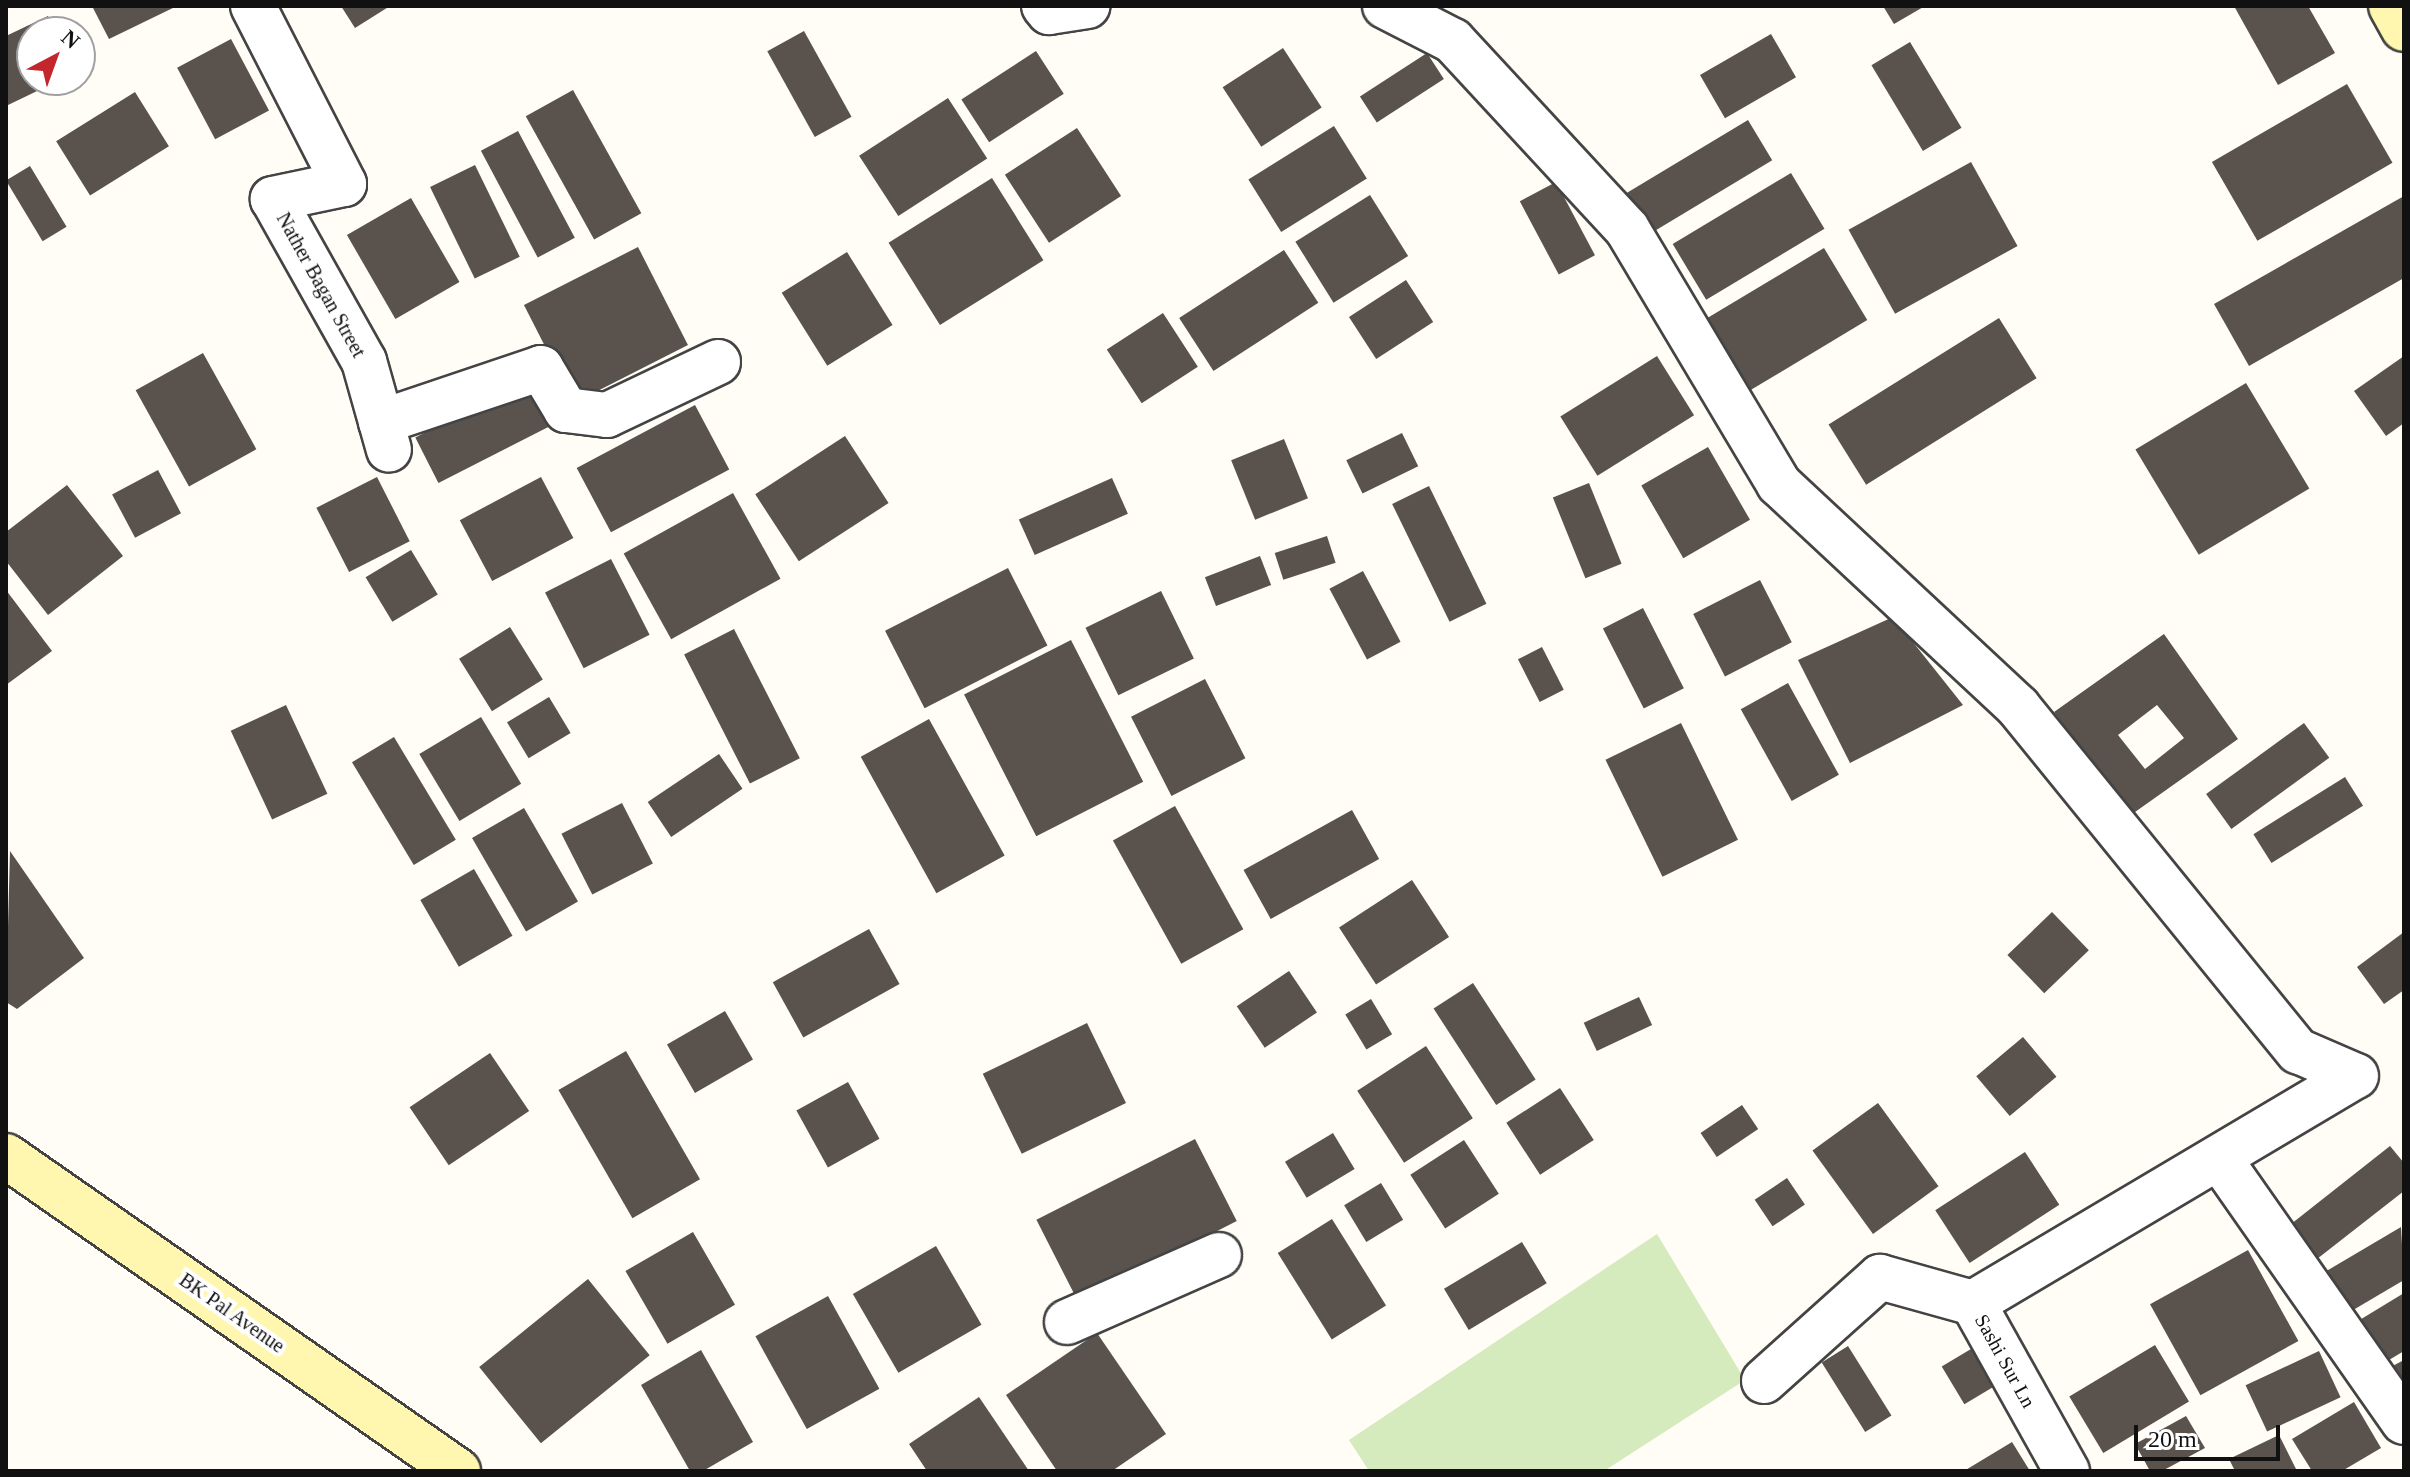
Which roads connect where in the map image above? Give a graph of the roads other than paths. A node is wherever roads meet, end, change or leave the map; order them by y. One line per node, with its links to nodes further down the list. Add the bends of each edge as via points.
1 (253, 6): 8 (street, Nather Bagan Street, via 344,184 273,199 364,361 385,436 541,368 566,410 607,415)
2 (1044, 6): 3 (street, via 1049,12)
3 (1088, 6)
4 (1385, 6): 6 (street)
5 (2391, 6): 7 (main road)
6 (1455, 24): 10 (street, via 1627,229 1779,484 2018,707 2298,1051 2356,1076)
7 (2404, 29)
8 (718, 362)
9 (6, 1156): 16 (main road, BK Pal Avenue)
10 (2219, 1158): 12 (street); 15 (street)
11 (1219, 1255): 13 (street)
12 (1973, 1303): 14 (street, Sashi Sur Ln, via 1880,1277); 17 (street, Sashi Sur Ln)
13 (1067, 1322)
14 (1764, 1381)
15 (2404, 1422)
16 (458, 1471)
17 (2067, 1471)

